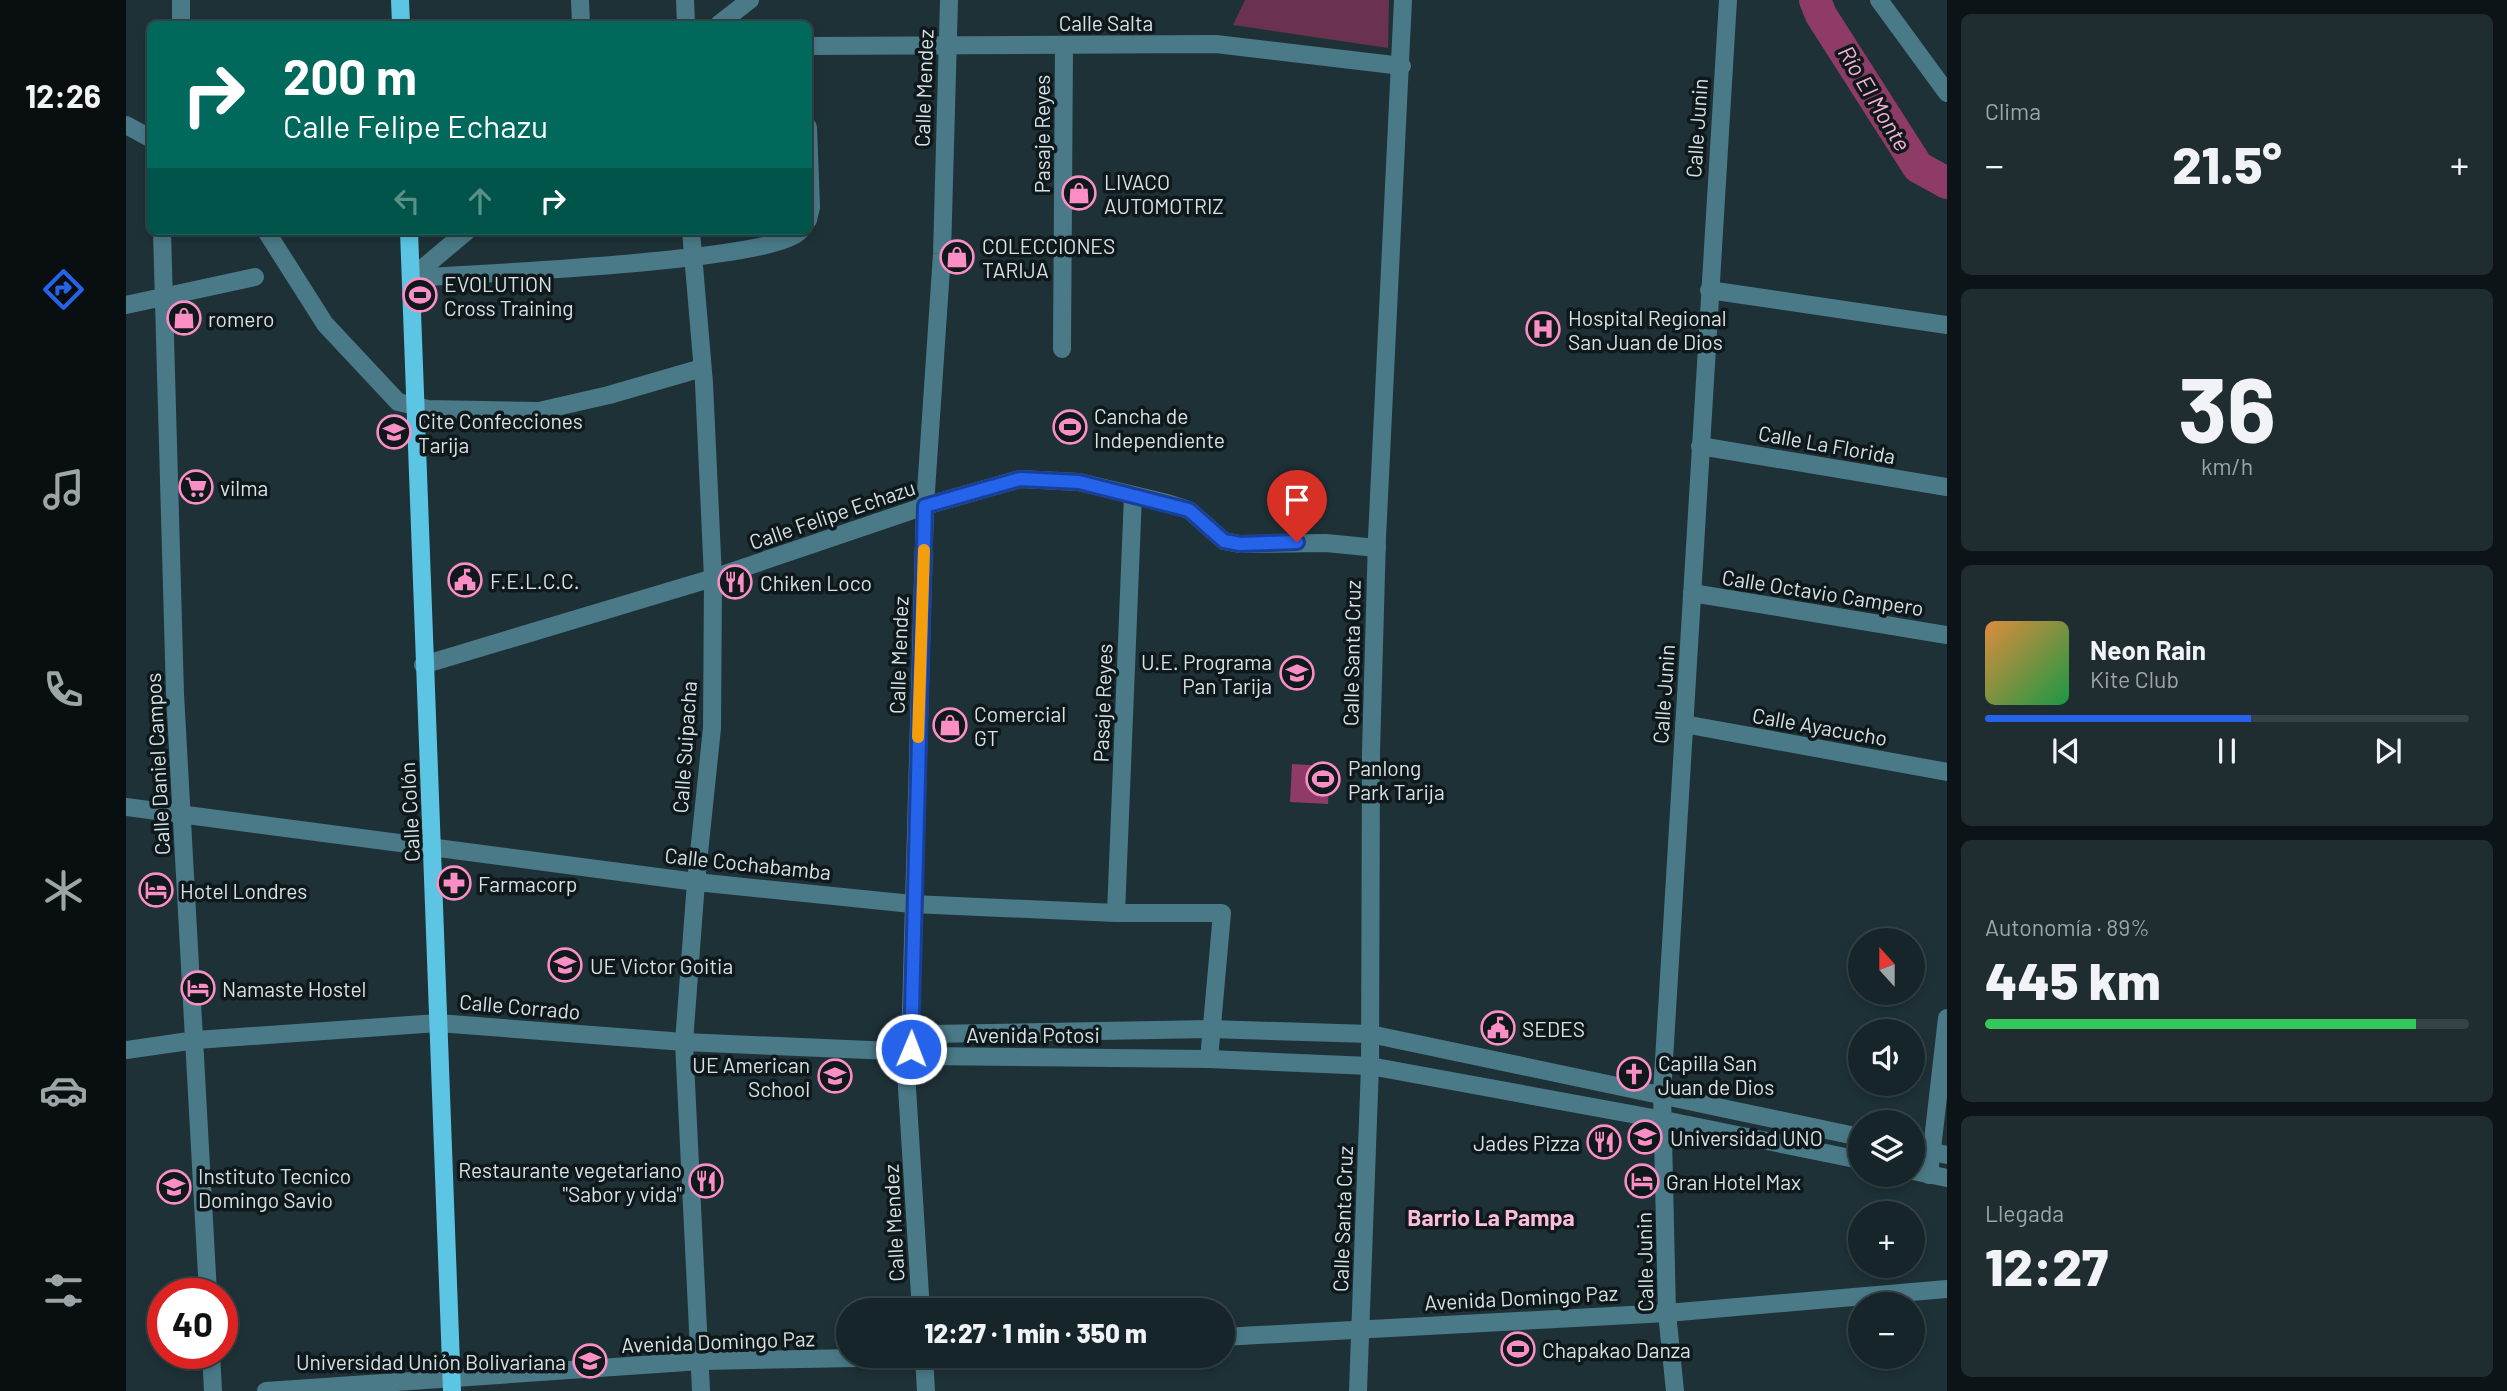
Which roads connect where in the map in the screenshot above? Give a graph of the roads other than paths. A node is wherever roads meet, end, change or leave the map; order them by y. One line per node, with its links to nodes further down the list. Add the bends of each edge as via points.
1 (181, 0): 10 (street)
2 (400, 0): 11 (main road)
3 (580, 0): 12 (street)
4 (685, 0): 13 (street)
5 (750, 0): 14 (street)
6 (949, 0): 15 (street, Calle Mendez)
7 (1403, 0): 18 (street, Calle Santa Cruz)
8 (1728, 0): 31 (street, Calle Junin)
9 (1879, 0): 19 (street)
10 (181, 21)
11 (401, 21)
12 (581, 21)
13 (686, 21)
14 (723, 21)
15 (948, 45): 16 (street, Calle Salta); 17 (street, Calle Salta); 41 (street, Calle Mendez, via 942,254)
16 (1064, 45): 18 (street, Calle Salta, via 1216,44); 35 (street, Pasaje Reyes)
17 (812, 46)
18 (1402, 66): 42 (street, Calle Santa Cruz)
19 (1947, 93)
20 (126, 125): 21 (street)
21 (147, 136)
22 (162, 235): 32 (street, Calle Daniel Campos)
23 (268, 235): 37 (street, via 326,324 389,395)
24 (409, 235): 30 (main road, Calle Colón)
25 (462, 235): 30 (street)
26 (691, 235): 28 (street, Calle Suipacha)
27 (797, 235): 28 (street, via 771,246)
28 (691, 258): 30 (street); 36 (street, Calle Suipacha)
29 (255, 277): 32 (street)
30 (411, 278): 37 (main road, Calle Colón)
31 (1709, 290): 34 (street); 38 (street, Calle Junin)
32 (164, 297): 33 (street); 50 (street, Calle Daniel Campos, via 174,694)
33 (126, 305)
34 (1947, 325)
35 (1062, 349)
36 (702, 368): 37 (street, via 539,411); 43 (street, Calle Suipacha)
37 (414, 406): 46 (main road, Calle Colón)
38 (1700, 446): 39 (street, Calle La Florida); 44 (street, Calle Junin)
39 (1947, 487)
40 (1133, 495): 41 (street, Calle Felipe Echazu, via 1079,482 1020,479); 42 (street, Calle Felipe Echazu, via 1189,510 1224,541); 54 (street, Pasaje Reyes)
41 (925, 506): 43 (street, Calle Felipe Echazu); 53 (street, Calle Mendez)
42 (1377, 548): 58 (street, Calle Santa Cruz)
43 (713, 578): 46 (street, Calle Felipe Echazu); 52 (street, Calle Suipacha, via 712,728)
44 (1692, 593): 45 (street, Calle Octavio Campero); 47 (street, Calle Junin)
45 (1947, 635)
46 (423, 665): 51 (main road, Calle Colón)
47 (1684, 724): 48 (street, Calle Ayacucho); 65 (street, Calle Junin)
48 (1947, 772)
49 (126, 807): 50 (street, Calle Cochabamba)
50 (183, 815): 51 (street, Calle Cochabamba); 59 (street, Calle Daniel Campos)
51 (434, 845): 52 (street, Calle Cochabamba); 56 (main road, Calle Colón)
52 (695, 882): 53 (street, Calle Cochabamba); 60 (street, Calle Suipacha)
53 (912, 904): 54 (street, Calle Cochabamba); 61 (street, Calle Mendez)
54 (1116, 913): 57 (street, Calle Cochabamba, via 1222,913)
55 (1947, 1018): 68 (street)
56 (438, 1023): 59 (street, Calle Corrado); 60 (street, Calle Corrado); 81 (main road, Calle Colón)
57 (1210, 1029): 58 (street, Avenida Potosi); 61 (street, Avenida Potosi, via 931,1034); 63 (street, Calle Cochabamba)
58 (1370, 1034): 64 (street, Calle Santa Cruz); 65 (street, Avenida Potosi)
59 (196, 1040): 62 (street, Calle Corrado); 71 (street, Calle Daniel Campos)
60 (684, 1042): 61 (street, Calle Corrado); 78 (street, Calle Suipacha)
61 (911, 1049): 63 (street, Avenida Potosi, via 923,1056); 73 (street, Calle Mendez, via 906,1072)
62 (126, 1050)
63 (1209, 1059): 64 (street, Avenida Potosi)
64 (1370, 1066): 66 (street, Avenida Potosi); 75 (street, Calle Santa Cruz)
65 (1662, 1093): 66 (street, Calle Junin); 67 (street, Avenida Potosi)
66 (1664, 1120): 69 (street, Avenida Potosi); 74 (street, Calle Junin)
67 (1848, 1133)
68 (1940, 1154): 70 (street)
69 (1848, 1158)
70 (1930, 1175)
71 (207, 1278)
72 (1947, 1289): 74 (street, Avenida Domingo Paz)
73 (920, 1298)
74 (1667, 1313): 75 (street, Avenida Domingo Paz); 87 (street, Calle Junin)
75 (1361, 1327): 76 (street, Avenida Domingo Paz); 86 (street, Calle Santa Cruz)
76 (1235, 1336)
77 (836, 1360): 78 (street, Avenida Domingo Paz)
78 (701, 1362): 81 (street, Avenida Domingo Paz); 84 (street, Calle Suipacha)
79 (925, 1368): 85 (street)
80 (212, 1369): 82 (street)
81 (452, 1385): 83 (street, Avenida Domingo Paz)
82 (213, 1391)
83 (266, 1391)
84 (701, 1391)
85 (926, 1391)
86 (1358, 1391)
87 (1675, 1391)

